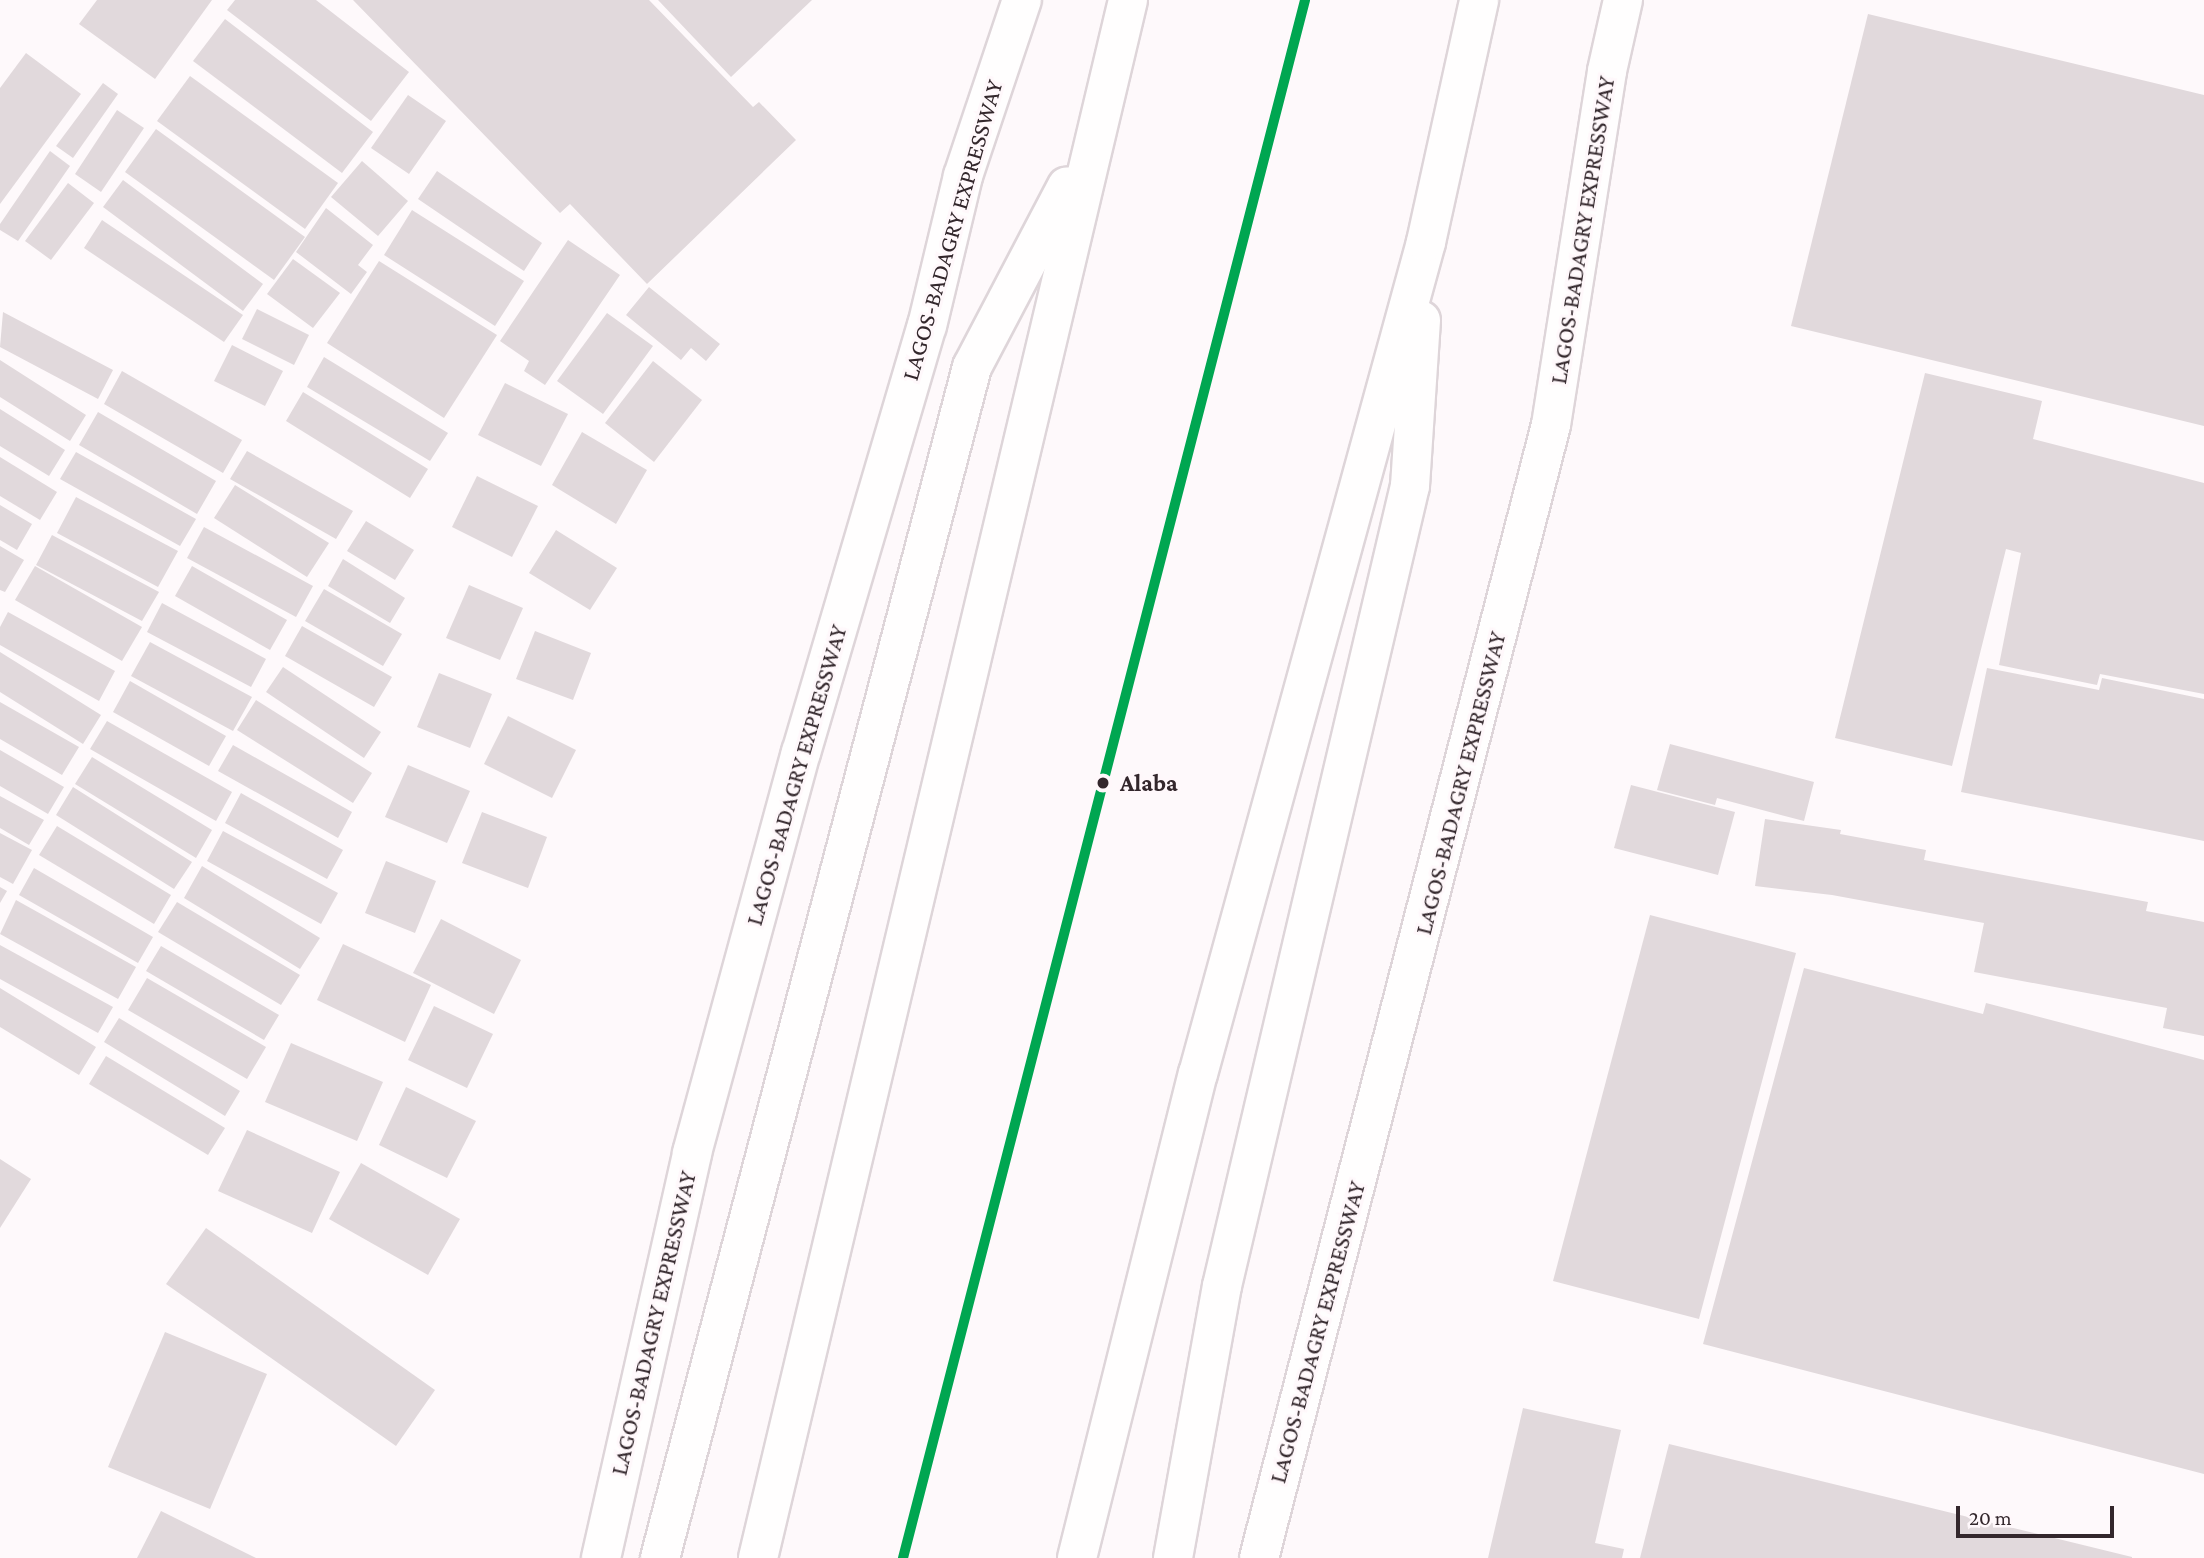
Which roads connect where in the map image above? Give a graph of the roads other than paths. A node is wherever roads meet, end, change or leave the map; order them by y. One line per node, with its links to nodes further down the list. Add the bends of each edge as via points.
1 (1022, 0): 7 (main road, LAGOS-BADAGRY EXPRESSWAY, via 963,176 927,326 808,727 692,1153)
2 (1128, 0): 5 (main road)
3 (1479, 0): 6 (main road)
4 (1623, 0): 12 (main road, LAGOS-BADAGRY EXPRESSWAY, via 1607,71 1551,425)
5 (1094, 134): 8 (main road, via 972,367); 9 (main road)
6 (1426, 242): 10 (main road, via 1198,1074); 11 (main road, via 1410,486 1222,1286)
7 (601, 1558)
8 (660, 1558)
9 (758, 1558)
10 (1077, 1558)
11 (1173, 1558)
12 (1259, 1558)

